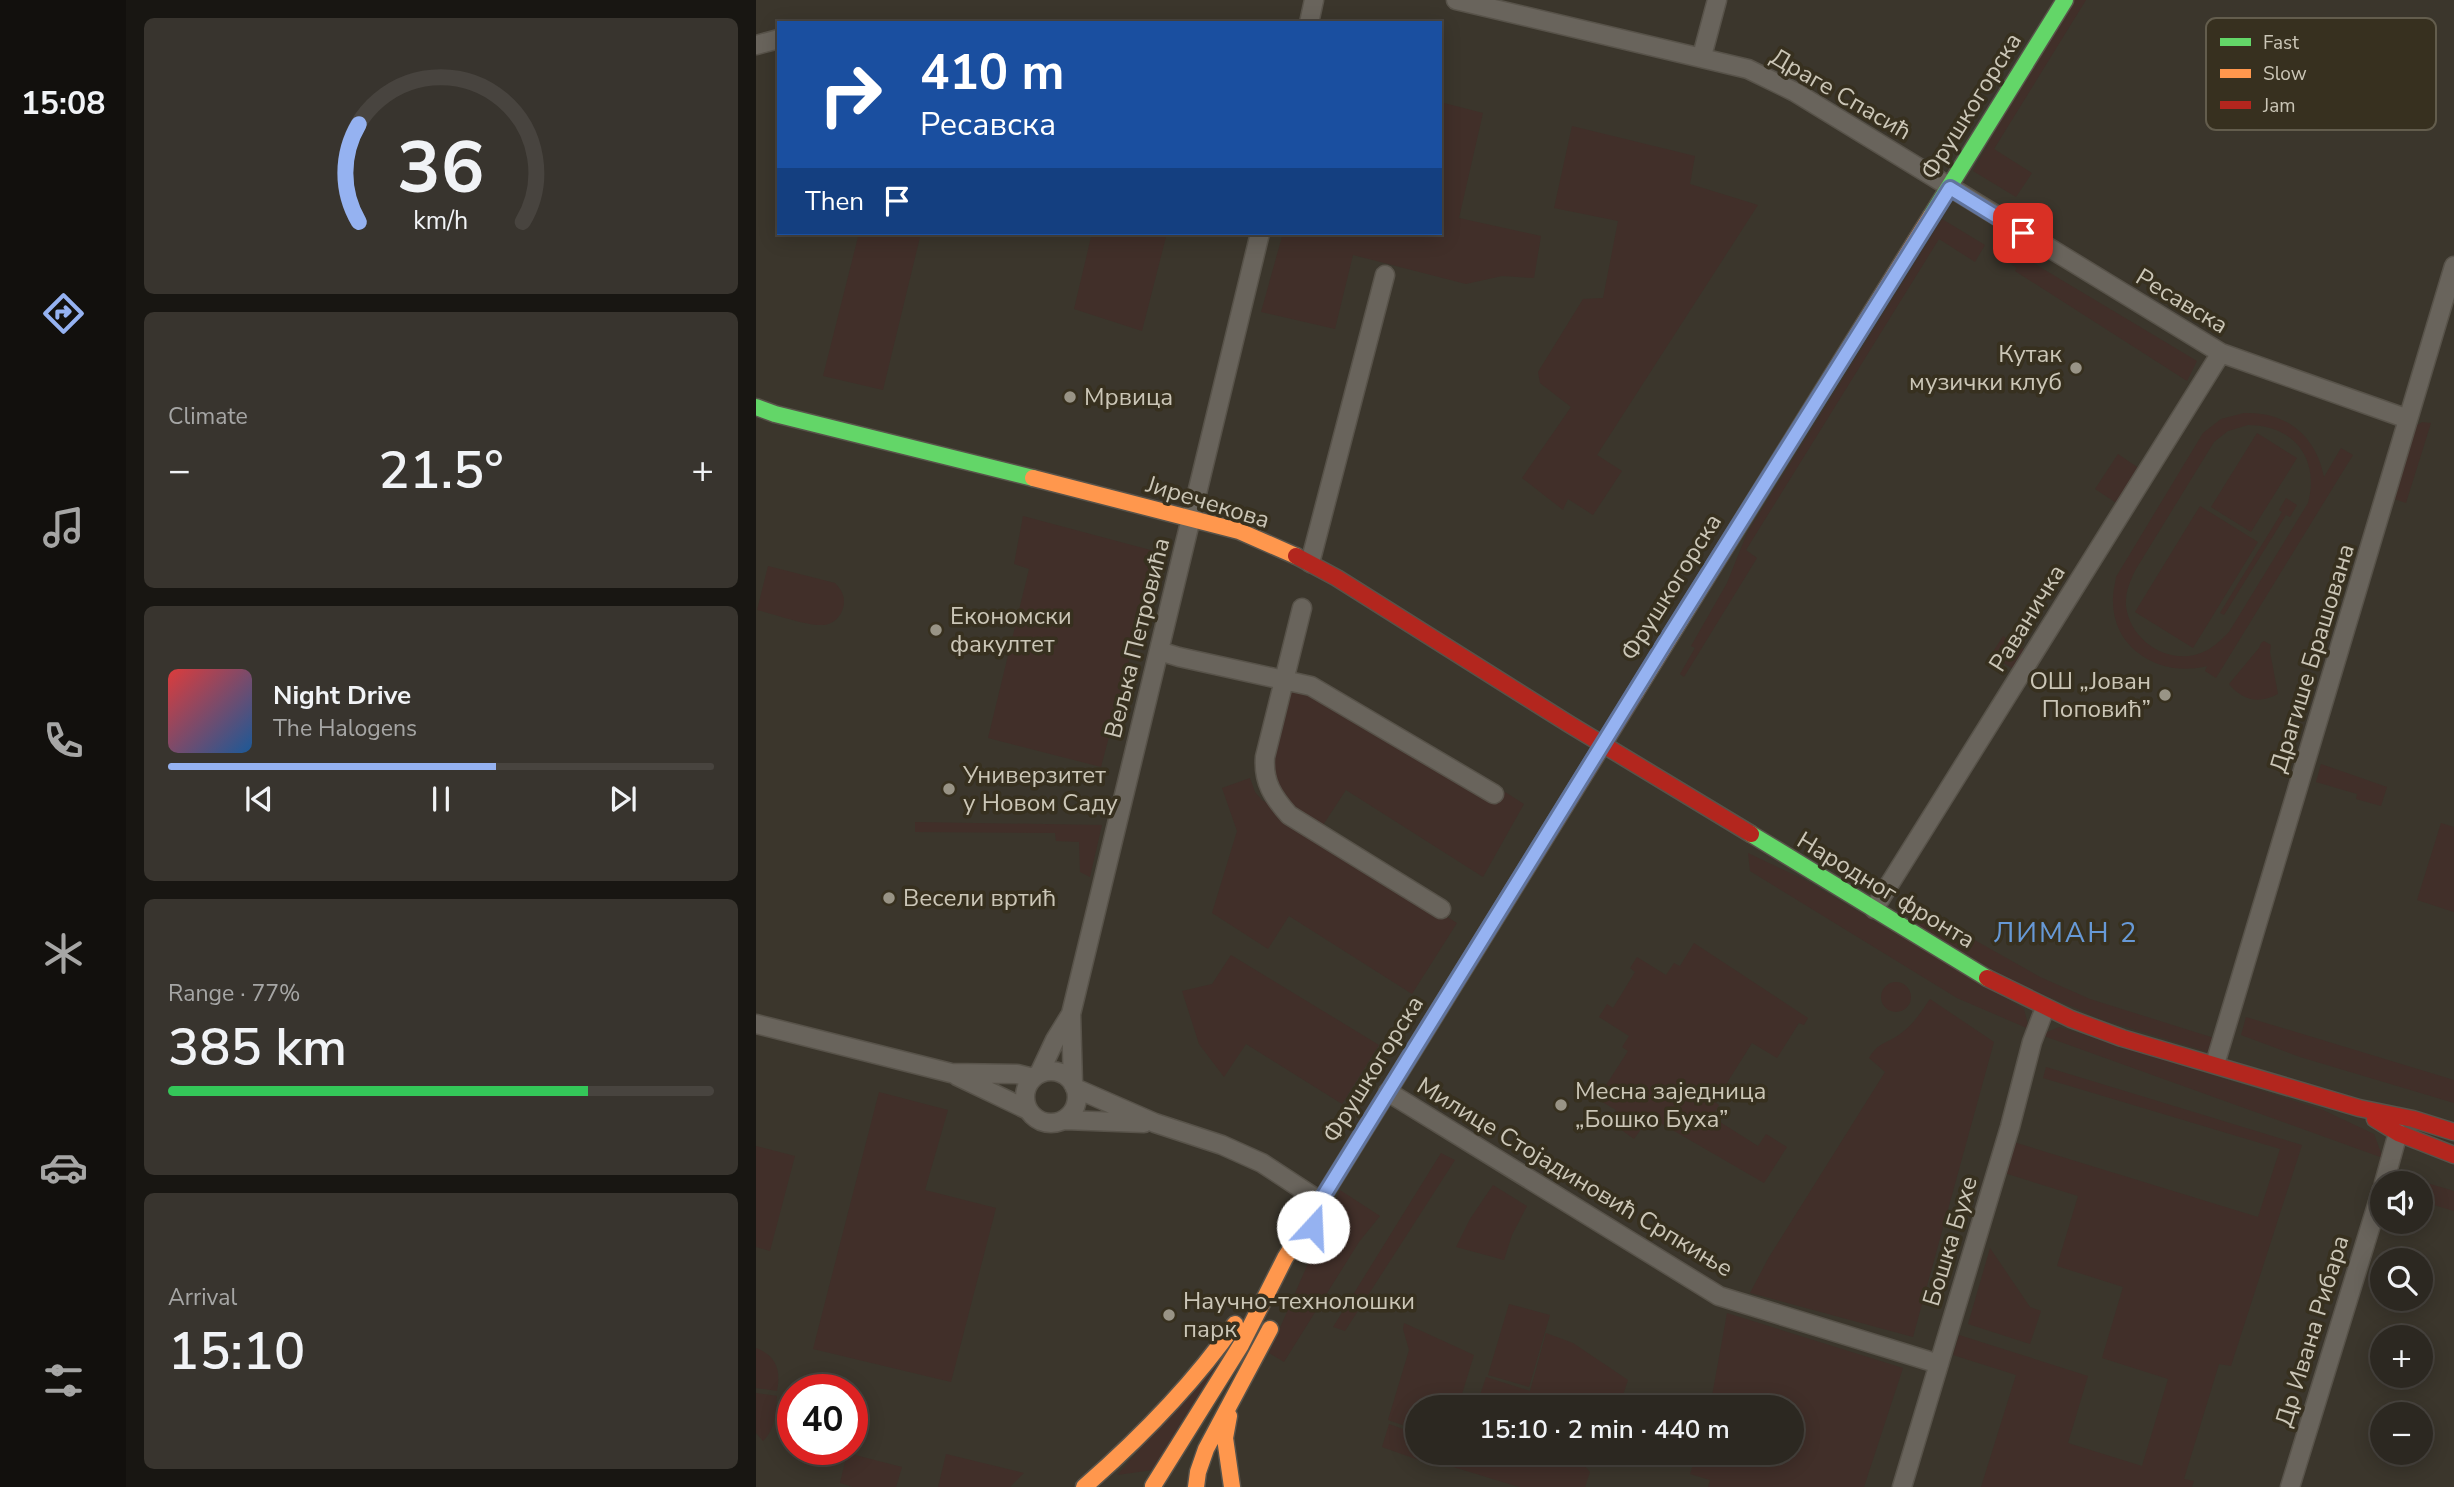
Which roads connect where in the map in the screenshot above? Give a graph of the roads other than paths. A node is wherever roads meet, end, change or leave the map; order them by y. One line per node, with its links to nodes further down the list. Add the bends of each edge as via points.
1 (1314, 0): 5 (street)
2 (1456, 0): 8 (street, Драге Спасић)
3 (1717, 0): 8 (street)
4 (2065, 0): 9 (street, Фрушкогорска)
5 (1309, 21)
6 (777, 40): 7 (street)
7 (756, 45)
8 (1702, 56): 9 (street, Драге Спасић, via 1748,69 1795,92)
9 (1950, 188): 13 (street, Ресавска); 21 (street, Фрушкогорска)
10 (1260, 235): 16 (street, Вељка Петровића)
11 (2454, 266): 15 (street, Драгише Брашована)
12 (1385, 275): 17 (street)
13 (2221, 353): 15 (street, Ресавска); 24 (street, Раваничка)
14 (756, 408): 16 (street, Јиречекова)
15 (2408, 419): 28 (street, Драгише Брашована)
16 (1191, 517): 17 (street, Јиречекова, via 1239,531); 19 (street, Вељка Петровића)
17 (1310, 563): 21 (street, Јиречекова)
18 (1302, 608): 20 (street)
19 (1159, 651): 20 (street); 26 (street, Вељка Петровића)
20 (1285, 680): 22 (street, via 1311,686); 23 (street, via 1265,757 1266,780 1273,797 1289,815)
21 (1603, 744): 24 (street, Народног фронта); 32 (street, Фрушкогорска)
22 (1494, 794)
23 (1441, 909)
24 (1874, 909): 25 (street, Народног фронта)
25 (2045, 1008): 28 (street, Народног фронта, via 2122,1038); 45 (street, Бошка Бухе)
26 (1071, 1014): 30 (street, Вељка Петровића); 31 (street, Вељка Петровића)
27 (756, 1024): 29 (street)
28 (2215, 1064): 33 (street, Народног фронта)
29 (951, 1073): 30 (street); 34 (street)
30 (1036, 1076): 31 (street, via 1058,1072); 34 (street, via 1025,1094)
31 (1074, 1086): 35 (street, via 1076,1106); 36 (street)
32 (1388, 1092): 41 (street, Фрушкогорска); 45 (street, Милице Стојадиновић Српкиње, via 1718,1296)
33 (2359, 1108): 37 (street, Народног фронта); 38 (street, Народног фронта)
34 (1028, 1110): 35 (street, via 1045,1123)
35 (1065, 1120): 36 (street)
36 (1155, 1123): 41 (street, via 1262,1163)
37 (2454, 1132)
38 (2398, 1133): 39 (street, Народног фронта); 40 (street)
39 (2454, 1155)
40 (2387, 1171)
41 (1321, 1200): 43 (street, Фрушкогорска)
42 (2370, 1228): 54 (street, Др Ивана Рибара)
43 (1292, 1262): 47 (street, Фрушкогорска); 48 (street, via 1253,1297 1170,1408)
44 (1278, 1313): 46 (street)
45 (1939, 1364): 53 (street, Бошка Бухе)
46 (1230, 1405): 51 (street, via 1206,1449); 52 (street, via 1225,1438)
47 (1153, 1486): 49 (street); 50 (street)
48 (1084, 1487)
49 (1138, 1487)
50 (1158, 1487)
51 (1196, 1487)
52 (1232, 1487)
53 (1902, 1487)
54 (2290, 1487)

